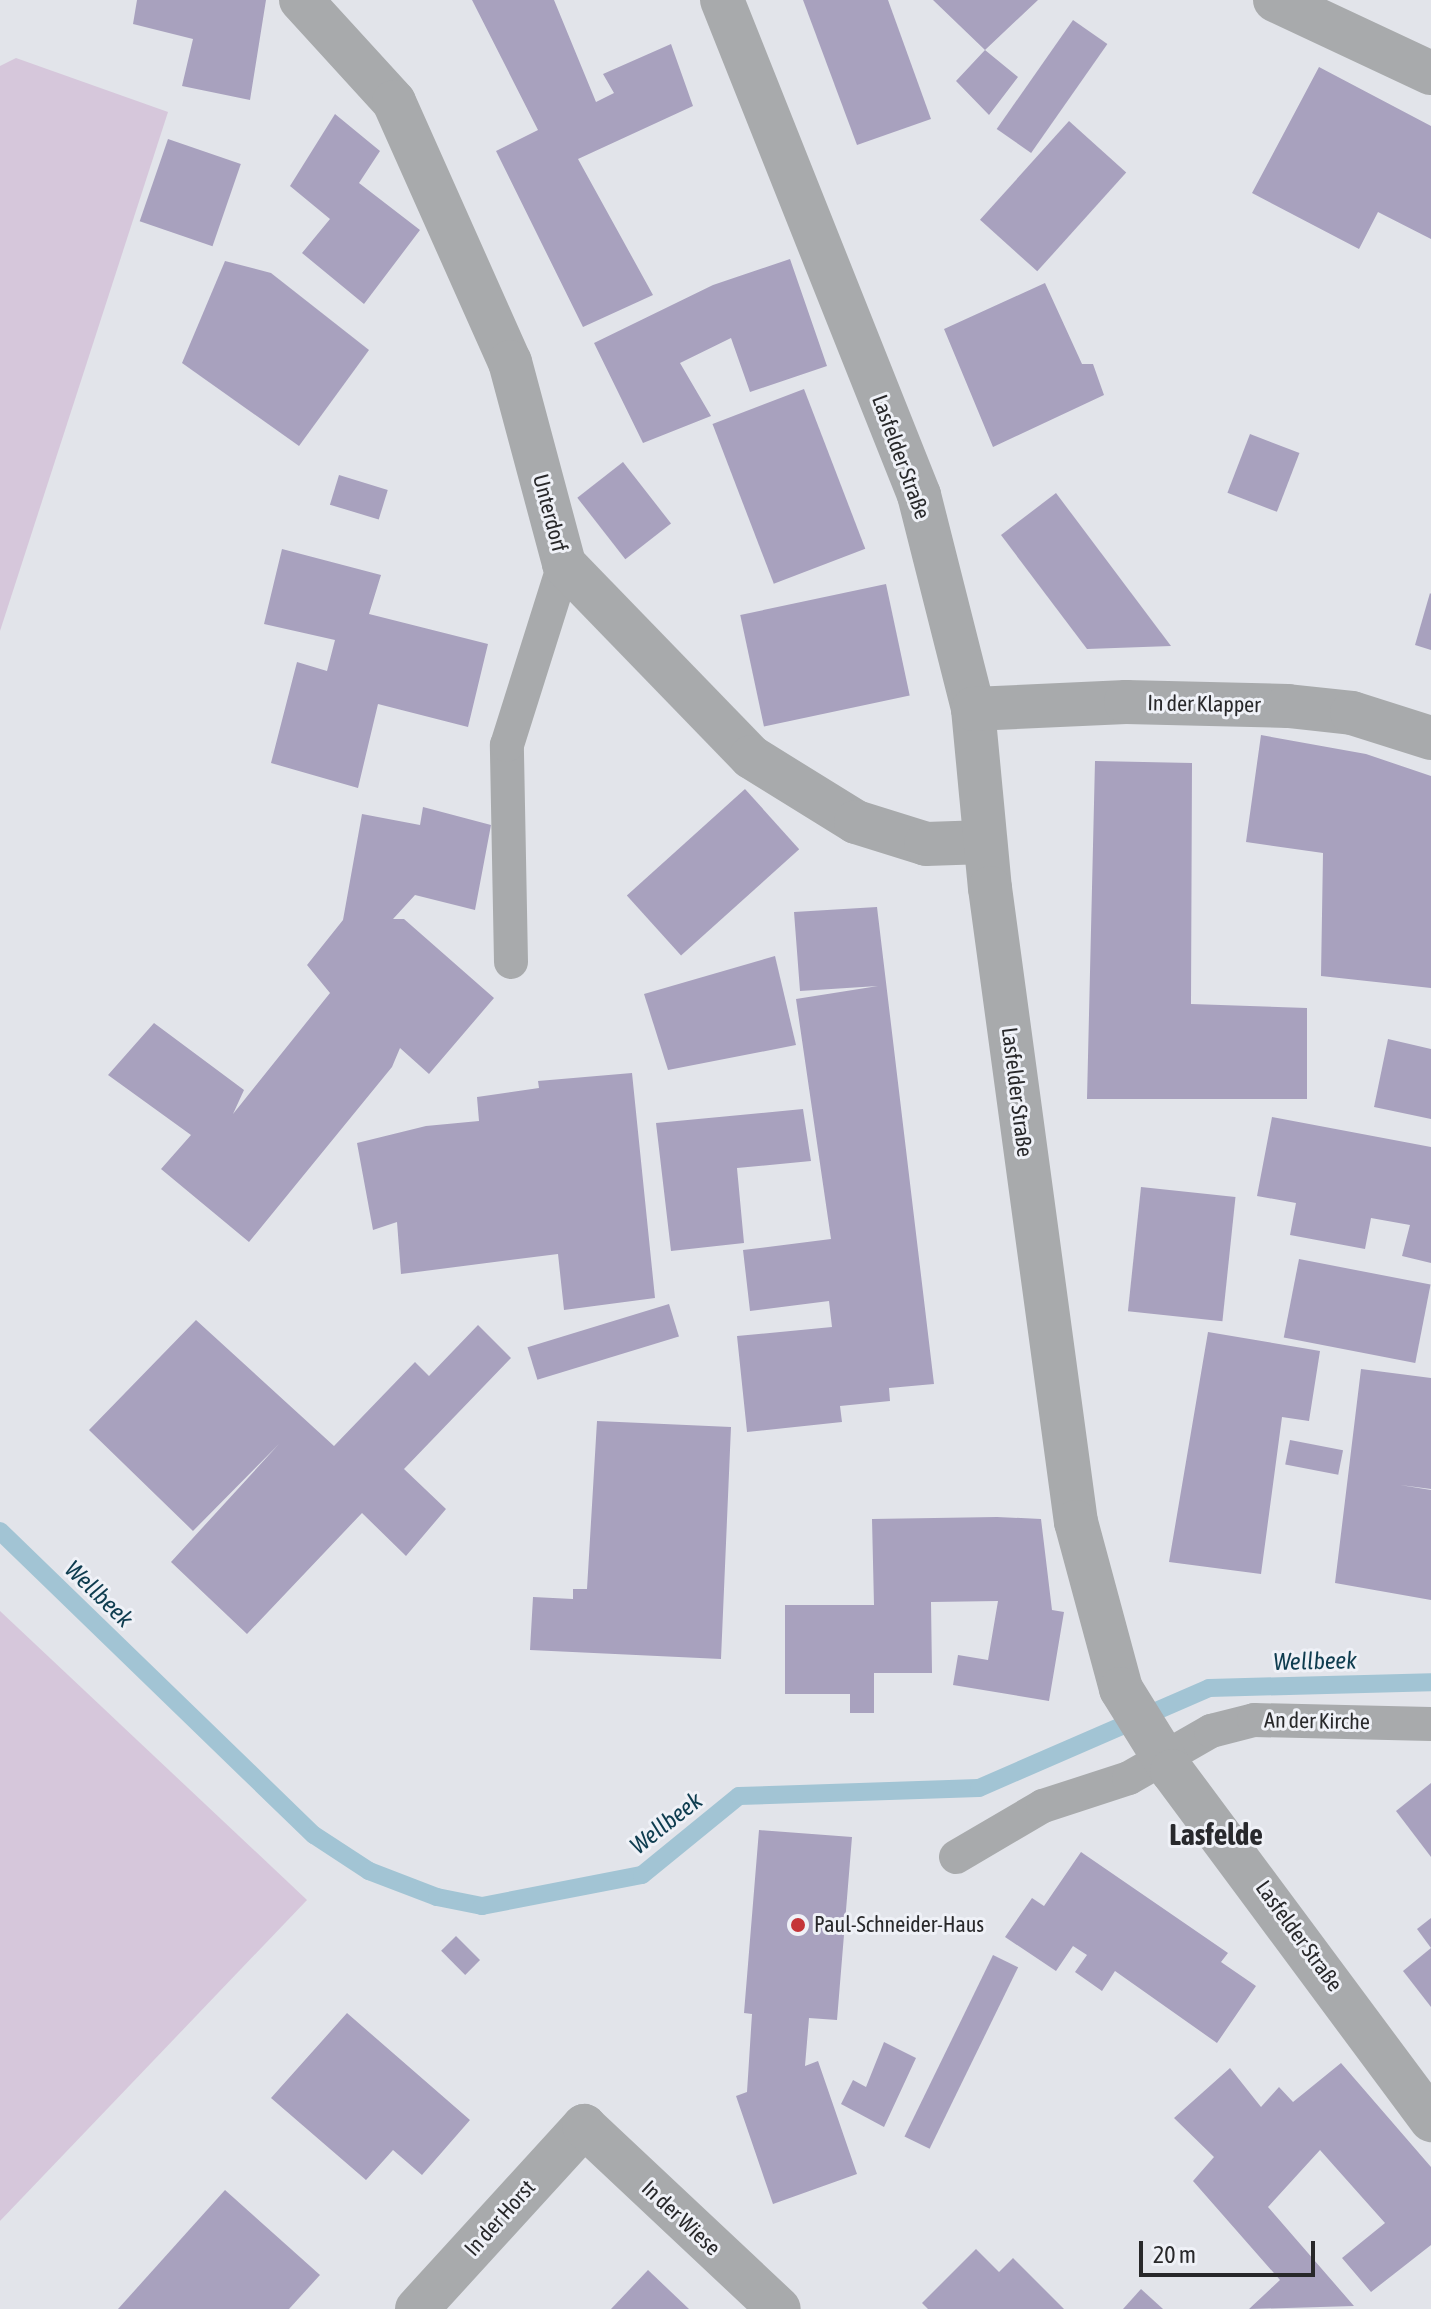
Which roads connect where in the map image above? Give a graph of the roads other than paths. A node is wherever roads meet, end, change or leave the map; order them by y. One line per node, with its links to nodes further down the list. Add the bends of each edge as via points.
1 (301, 0): 5 (street, Unterdorf, via 394,102 510,362)
2 (722, 0): 6 (street, Lasfelder Straße, via 919,495)
3 (1275, 0): 4 (street)
4 (1431, 73)
5 (564, 564): 8 (street, Unterdorf, via 751,757 856,822 926,844); 9 (lane, via 507,745)
6 (973, 709): 7 (street, In der Klapper, via 1126,702 1288,706 1352,713); 8 (street, Lasfelder Straße)
7 (1431, 738)
8 (985, 842): 11 (street, Lasfelder Straße, via 1076,1522 1121,1689)
9 (511, 962)
10 (1431, 1724): 11 (lane, An der Kirche, via 1254,1720)
11 (1155, 1745): 12 (lane, An der Kirche, via 1129,1778 1043,1806); 13 (street, Lasfelder Straße)
12 (956, 1857)
13 (1431, 2120)
14 (584, 2126): 15 (street, In der Horst); 16 (street, In der Wiese)
15 (417, 2309)
16 (779, 2309)

